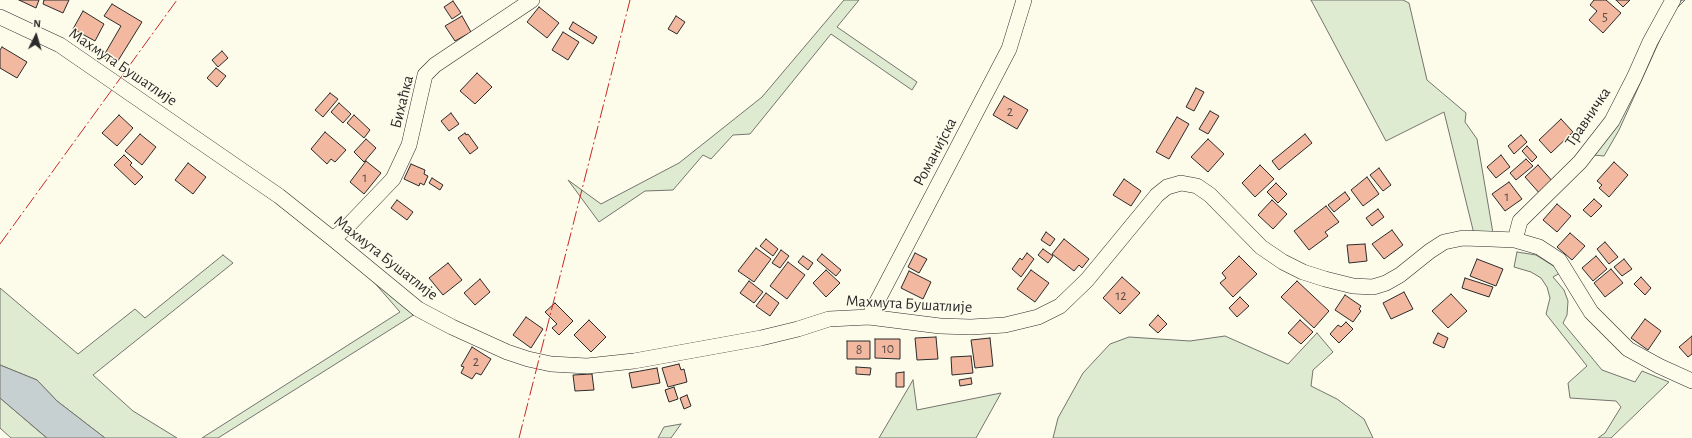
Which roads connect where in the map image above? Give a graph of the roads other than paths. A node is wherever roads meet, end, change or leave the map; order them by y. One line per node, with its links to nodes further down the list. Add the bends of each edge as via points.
1 (532, 0): 5 (street, Бихаћка, via 435,65 425,75 409,145 393,179)
2 (1024, 0): 7 (street, Романијска, via 1009,50)
3 (1673, 0): 6 (street, Травничка, via 1612,121 1580,162 1520,221)
4 (0, 17): 5 (street, Махмута Бушатлије, via 60,45 279,196)
5 (334, 239): 7 (street, Махмута Бушатлије, via 418,309 452,328 507,352 551,364 587,366 634,361 761,338 829,319)
6 (1515, 240): 7 (street, Махмута Бушатлије, via 1463,238 1444,242 1386,283 1373,287 1353,286 1303,272 1283,262 1262,247 1210,195 1197,186 1181,183 1167,186 1157,195 1087,280 1060,306 1038,317 1005,324 971,327 940,326); 8 (street, Махмута Бушатлије, via 1539,246 1559,260 1591,312 1628,348)
7 (868, 317)
8 (1692, 381)

